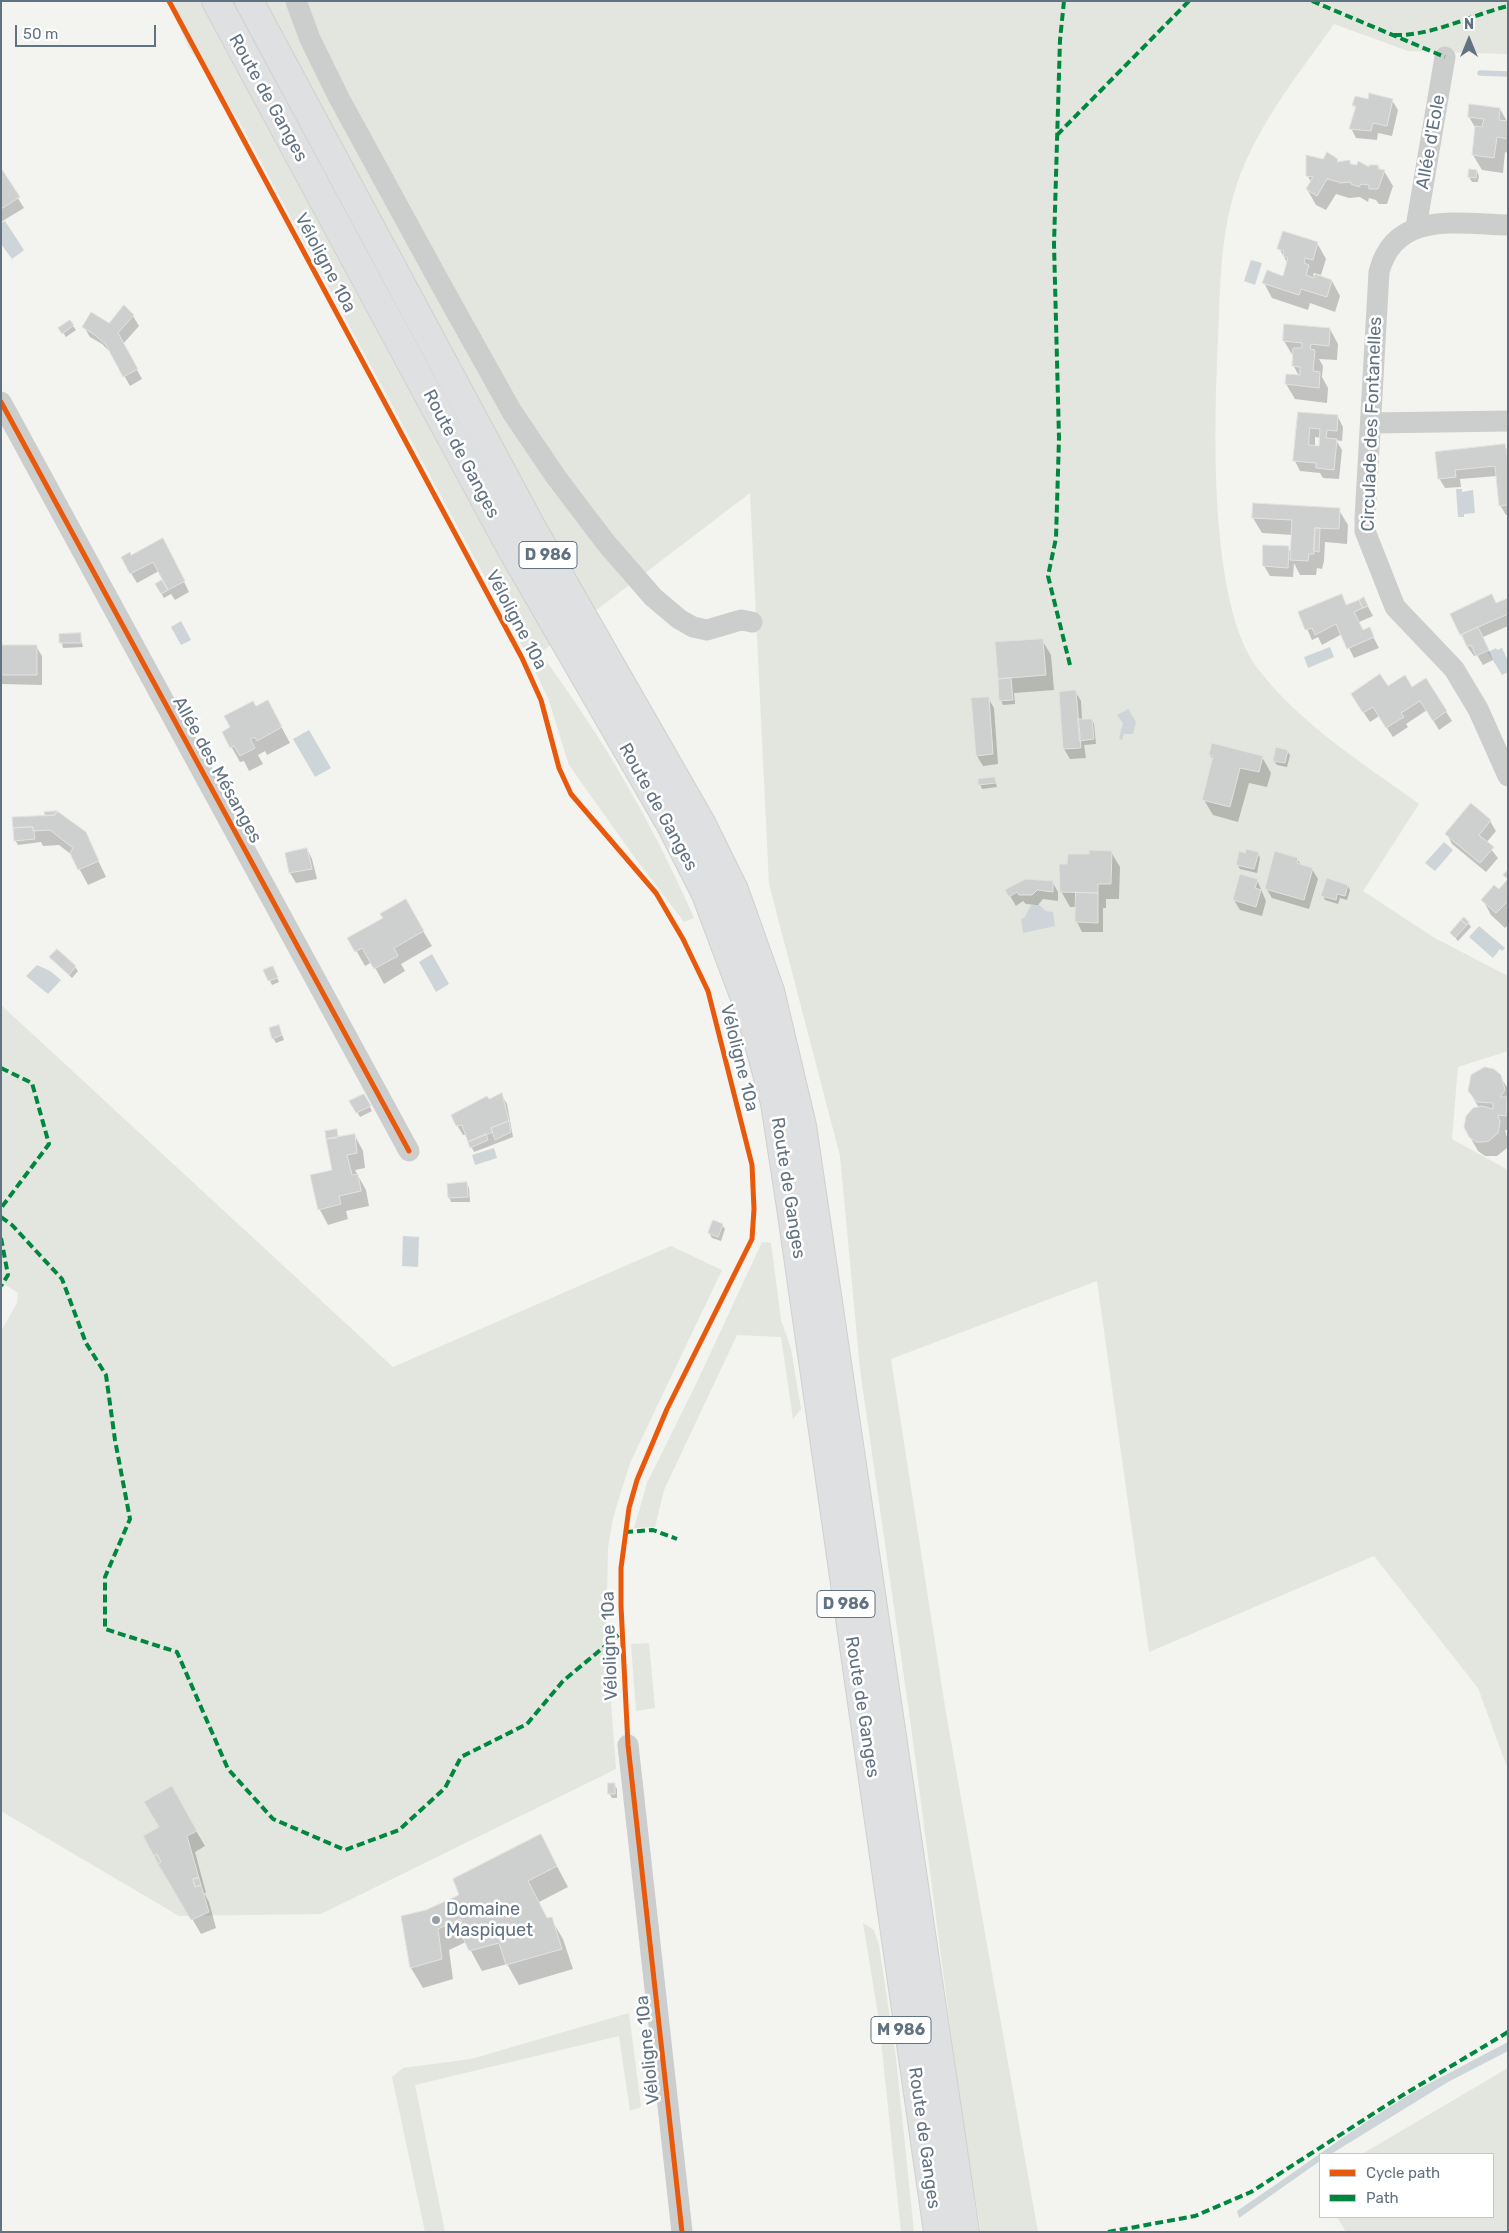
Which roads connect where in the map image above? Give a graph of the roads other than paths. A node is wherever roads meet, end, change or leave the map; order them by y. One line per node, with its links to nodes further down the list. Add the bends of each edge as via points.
1 (216, 1): 15 (main road, Route de Ganges / D 986, via 511,548 671,825 706,894 740,979 775,1103)
2 (249, 1): 19 (main road, Route de Ganges / D 986, via 533,530 702,823 734,890 770,991 802,1126)
3 (296, 1): 10 (street, via 310,39 339,98 512,412 556,478 618,557 653,597 679,620 707,630 742,620)
4 (1445, 57): 6 (street, Allée d'Eole)
5 (1508, 224): 6 (street)
6 (1416, 227): 9 (street, Circulade des Fontanelles, via 1404,234 1382,258)
7 (1, 402): 13 (street, Allée des Mésanges)
8 (1508, 421): 9 (street)
9 (1372, 423): 11 (street, Circulade des Fontanelles, via 1365,531 1385,586 1395,608 1454,669 1472,698)
10 (752, 622)
11 (1499, 730): 12 (street, Circulade des Fontanelles)
12 (1508, 776)
13 (409, 1152)
14 (628, 1746): 16 (street, Véloligne 10a)
15 (880, 1828): 17 (main road, M 986); 18 (main road, Route de Ganges / D 986)
16 (682, 2232)
17 (922, 2232)
18 (938, 2232)
19 (965, 2232)

